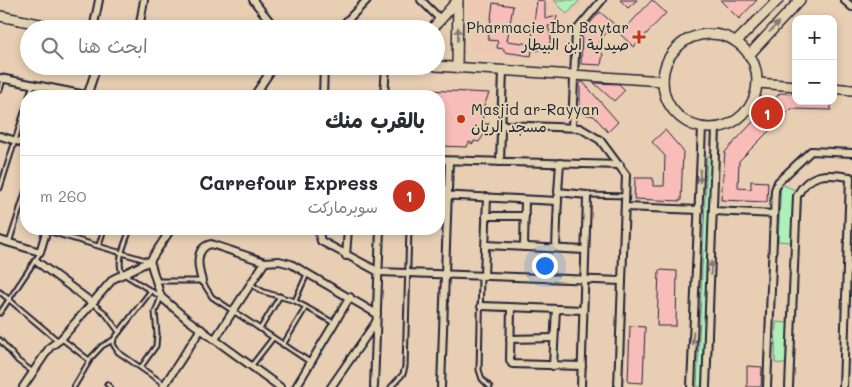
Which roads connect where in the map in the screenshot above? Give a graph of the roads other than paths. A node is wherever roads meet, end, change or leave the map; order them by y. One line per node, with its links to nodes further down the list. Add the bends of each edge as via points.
1 (99, 0): 15 (street)
2 (144, 0): 16 (street)
3 (253, 0): 17 (street)
4 (367, 0): 18 (street)
5 (421, 0): 13 (street)
6 (458, 0): 13 (street); 22 (street, one-way to 6)
7 (602, 0): 24 (street, via 576,31)
8 (778, 0): 19 (street)
9 (800, 0): 20 (street, one-way to 9)
10 (844, 0): 11 (street)
11 (852, 7)
12 (0, 16): 14 (street)
13 (440, 19)
14 (20, 20)
15 (96, 20)
16 (141, 20)
17 (269, 20)
18 (348, 20)
19 (736, 42): 20 (street); 30 (street, via 711,34 683,42 672,53)
20 (749, 55): 32 (street)
21 (445, 66): 22 (street)
22 (457, 67): 23 (street)
23 (503, 70): 24 (street); 44 (street)
24 (574, 74): 30 (street); 46 (street)
25 (94, 75): 39 (street)
26 (268, 75): 40 (street)
27 (324, 75): 41 (street)
28 (385, 75): 42 (street)
29 (2, 78): 31 (street); 36 (lane)
30 (662, 81): 47 (street, via 664,93 677,115)
31 (33, 83): 34 (street); 37 (lane)
32 (758, 83): 33 (street); 48 (street, via 748,109 738,119)
33 (792, 86)
34 (56, 88): 38 (street)
35 (837, 88): 43 (street)
36 (0, 90)
37 (31, 90)
38 (64, 90)
39 (89, 90)
40 (258, 90)
41 (323, 90)
42 (384, 90)
43 (852, 90)
44 (502, 125): 46 (street); 55 (street)
45 (20, 127): 50 (lane)
46 (572, 127): 57 (street, via 594,135)
47 (702, 127): 48 (street); 69 (street, one-way to 69)
48 (716, 128): 70 (street)
49 (0, 136): 50 (street)
50 (16, 141): 51 (street); 58 (lane)
51 (20, 142)
52 (852, 153): 71 (street, via 811,151 804,156 778,182)
53 (445, 161): 54 (street)
54 (449, 161): 55 (street); 61 (street)
55 (500, 162): 56 (street)
56 (560, 163): 57 (street); 59 (street)
57 (620, 165): 63 (street, via 626,175)
58 (0, 188)
59 (558, 192): 62 (street); 66 (street)
60 (445, 194): 61 (street)
61 (449, 194): 64 (street); 100 (street)
62 (587, 195): 63 (lane); 89 (street)
63 (626, 196): 67 (street)
64 (487, 197): 65 (street); 72 (street)
65 (525, 200): 66 (street); 73 (street)
66 (558, 200): 88 (street)
67 (626, 207): 69 (street); 103 (street)
68 (20, 209): 84 (lane)
69 (699, 210): 158 (street, one-way to 158)
70 (713, 211): 71 (street); 159 (street, one-way to 70)
71 (774, 214): 160 (street)
72 (486, 216): 73 (street); 86 (street)
73 (524, 216): 87 (street)
74 (45, 235): 90 (street)
75 (64, 235): 85 (lane)
76 (102, 235): 85 (lane)
77 (128, 235): 91 (lane)
78 (167, 235): 94 (street)
79 (320, 235): 92 (street, via 321,241)
80 (348, 235): 92 (street)
81 (380, 235): 96 (street)
82 (409, 235): 99 (lane)
83 (0, 240): 84 (street)
84 (9, 243): 90 (street)
85 (99, 245): 91 (lane)
86 (486, 245): 87 (street); 101 (street)
87 (524, 247): 88 (street)
88 (556, 248): 89 (street)
89 (586, 250): 102 (street)
90 (40, 252): 93 (lane)
91 (122, 252): 94 (lane); 98 (lane)
92 (346, 256): 96 (street)
93 (36, 261): 112 (lane); 114 (street)
94 (150, 261): 98 (street); 104 (street)
95 (265, 262): 97 (street, via 286,262); 105 (street, via 209,244 200,253 198,263); 106 (street)
96 (379, 272): 99 (street); 122 (street)
97 (308, 273): 111 (street); 113 (lane)
98 (122, 274): 108 (lane); 114 (street)
99 (408, 274): 100 (street); 153 (lane, via 405,368)
100 (446, 274): 101 (street); 154 (street)
101 (483, 276): 102 (street); 115 (lane)
102 (584, 279): 103 (street); 120 (street)
103 (622, 280): 157 (street)
104 (157, 281): 105 (lane); 110 (street)
105 (202, 281): 119 (lane, via 207,292)
106 (250, 284): 109 (lane); 119 (street)
107 (0, 292): 112 (lane)
108 (150, 292): 110 (lane); 126 (lane)
109 (280, 296): 113 (lane); 125 (lane)
110 (162, 297): 124 (street); 140 (lane, via 155,312 156,346)
111 (350, 297): 122 (street); 123 (street)
112 (8, 301): 121 (lane); 130 (lane)
113 (295, 301): 116 (lane)
114 (92, 302): 126 (lane); 130 (street)
115 (481, 306): 117 (street); 155 (lane, via 479,370)
116 (306, 307): 123 (lane); 134 (lane)
117 (511, 308): 118 (street); 132 (street)
118 (556, 309): 120 (street); 129 (street)
119 (232, 310): 125 (lane); 127 (street)
120 (583, 310): 139 (street)
121 (0, 313)
122 (377, 317): 142 (street); 150 (street)
123 (335, 324): 136 (street)
124 (201, 329): 127 (street); 145 (street)
125 (260, 330): 128 (lane)
126 (119, 332): 131 (lane)
127 (215, 338): 137 (street)
128 (273, 338): 134 (lane); 137 (lane)
129 (554, 338): 132 (street); 138 (street)
130 (59, 339): 135 (lane, via 86,359); 141 (street)
131 (114, 339): 135 (lane, via 102,346); 140 (lane, via 114,348)
132 (510, 339): 138 (street, via 512,364)
133 (0, 340): 141 (lane, via 18,361)
134 (283, 345): 136 (lane)
135 (91, 359): 147 (lane)
136 (311, 362): 149 (street)
137 (252, 365): 148 (street)
138 (552, 366): 139 (street)
139 (582, 366): 156 (street)
140 (141, 367): 145 (lane)
141 (33, 372): 146 (street)
142 (374, 378): 151 (street); 152 (street)
143 (852, 382): 144 (street)
144 (843, 384): 161 (street, via 850,177 824,174 807,181 797,196)
145 (164, 386)
146 (23, 387)
147 (74, 387)
148 (280, 387)
149 (296, 387)
150 (331, 387)
151 (368, 387)
152 (374, 387)
153 (391, 387)
154 (441, 387)
155 (490, 387)
156 (581, 387)
157 (618, 387)
158 (691, 387)
159 (706, 387)
160 (767, 387)
161 (789, 387)

